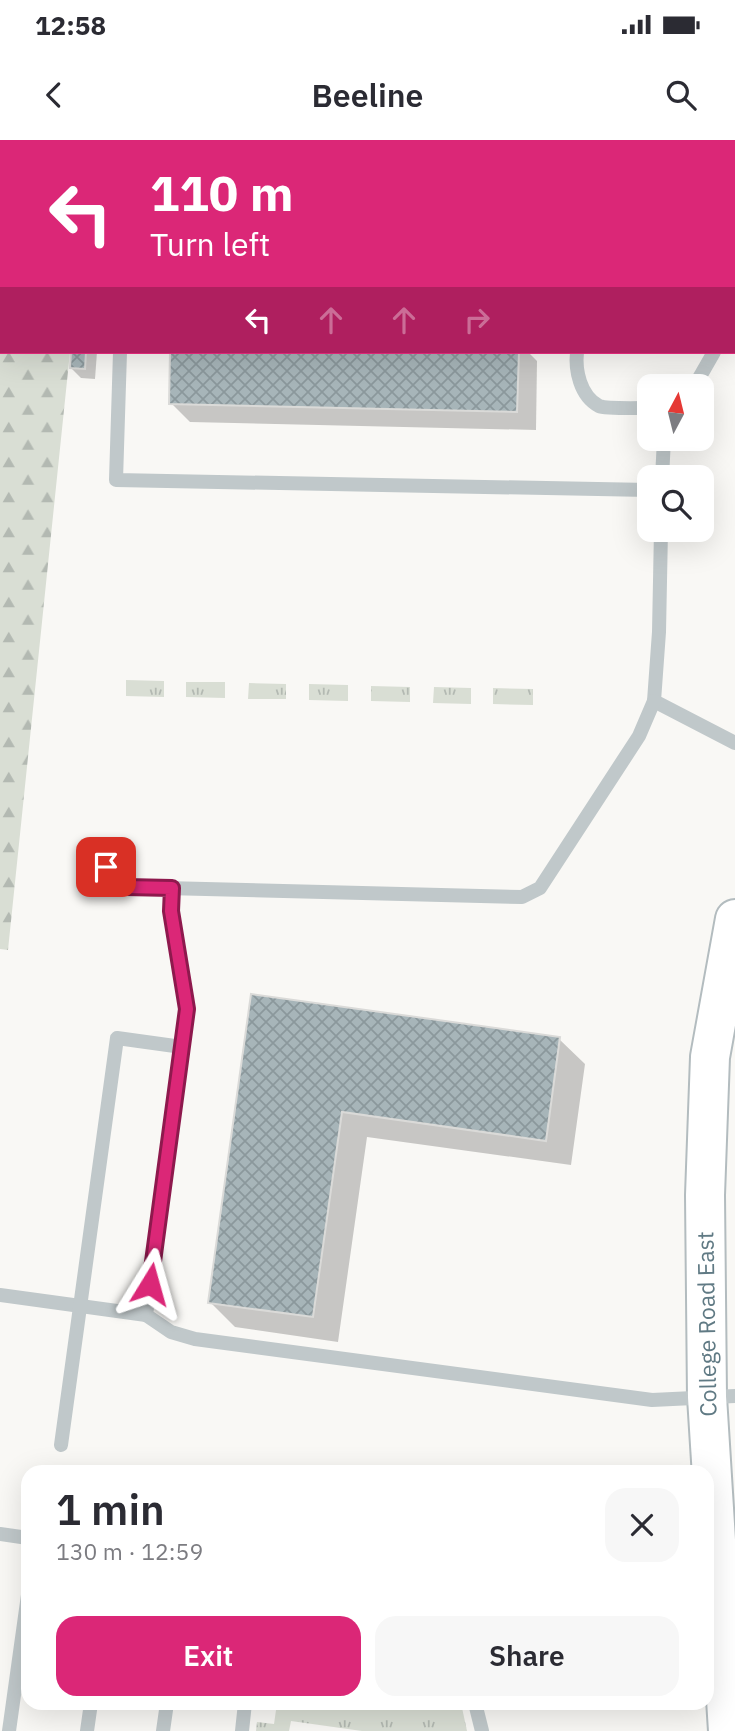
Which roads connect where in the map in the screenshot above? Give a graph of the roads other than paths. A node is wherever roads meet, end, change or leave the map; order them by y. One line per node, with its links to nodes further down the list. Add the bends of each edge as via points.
1 (120, 354): 6 (lane, via 116,480)
2 (577, 354): 5 (lane, via 579,381 600,407)
3 (713, 354): 4 (lane)
4 (701, 374)
5 (637, 408)
6 (637, 490)
7 (661, 542): 8 (lane)
8 (654, 701): 9 (lane); 11 (lane, via 639,736 540,888 522,897)
9 (735, 743)
10 (106, 867): 11 (lane, via 125,887)
11 (172, 888): 13 (lane, via 171,911 187,1009)
12 (735, 919): 17 (street, College Road East, via 710,1057 705,1195)
13 (183, 1047): 15 (lane, via 117,1038); 16 (lane)
14 (0, 1295): 15 (lane)
15 (80, 1306): 16 (lane); 18 (lane)
16 (146, 1315): 17 (lane, via 171,1332 195,1339 652,1400)
17 (721, 1397): 31 (street, College Road East)
18 (61, 1445)
19 (0, 1534): 20 (lane)
20 (21, 1537)
21 (21, 1645): 26 (lane)
22 (90, 1710): 27 (lane)
23 (166, 1710): 28 (lane)
24 (244, 1710): 29 (lane)
25 (477, 1710): 30 (lane)
26 (9, 1731)
27 (87, 1731)
28 (163, 1731)
29 (242, 1731)
30 (482, 1731)
31 (728, 1731)

